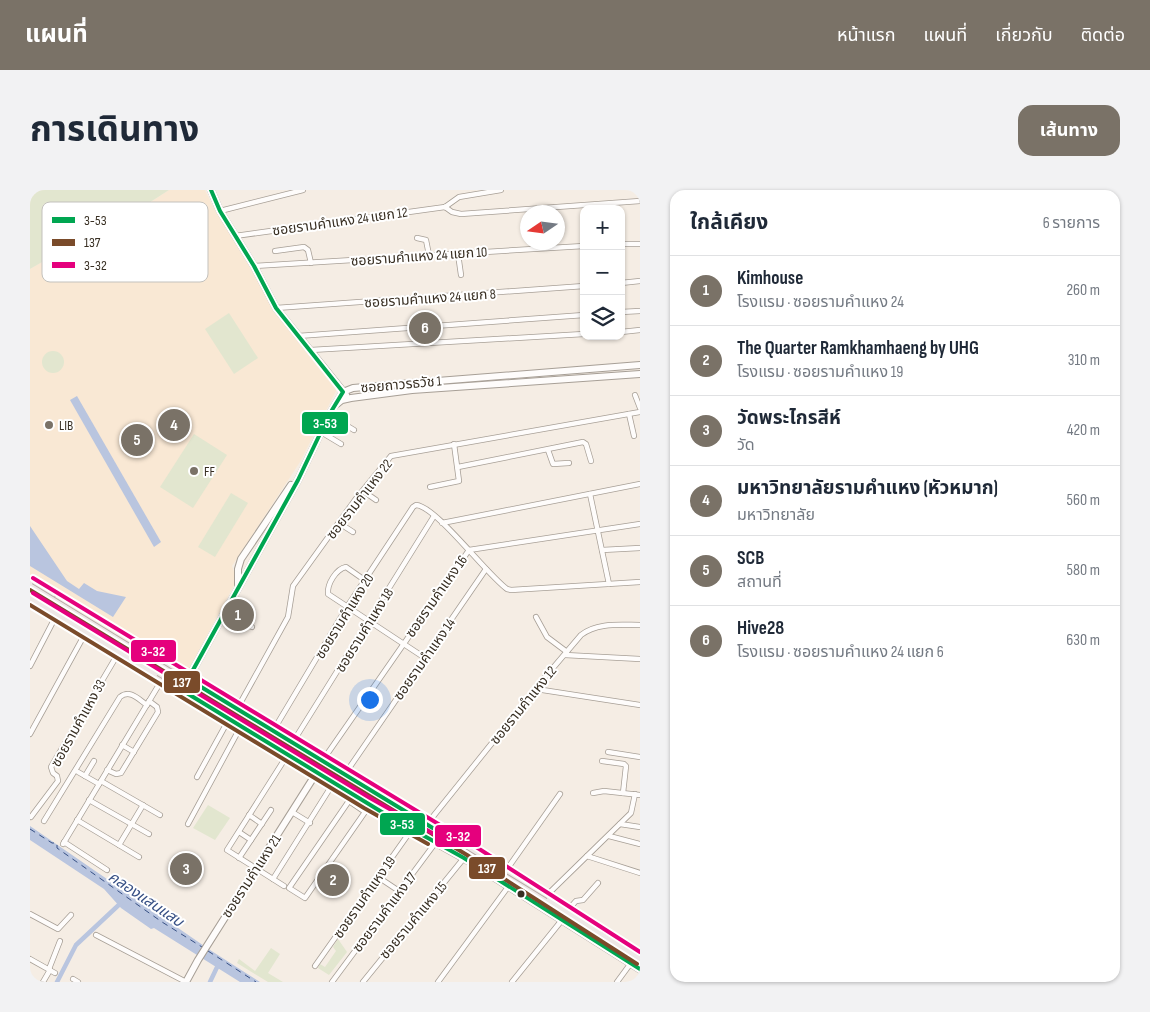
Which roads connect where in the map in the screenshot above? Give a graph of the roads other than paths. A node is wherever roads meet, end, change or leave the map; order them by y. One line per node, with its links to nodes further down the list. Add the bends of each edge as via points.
1 (211, 190): 6 (main road)
2 (303, 190): 6 (street)
3 (500, 190): 5 (street, via 459,197)
4 (640, 201): 5 (street, via 461,214)
5 (445, 207): 7 (street, ซอยรามคำแหง 24 แยก 12)
6 (220, 211): 7 (main road)
7 (235, 236): 16 (main road)
8 (418, 238): 14 (street, via 426,240)
9 (625, 244): 10 (street)
10 (640, 244)
11 (580, 246): 13 (street, ซอยรามคำแหง 24 แยก 10)
12 (275, 252): 15 (street, via 304,247)
13 (458, 254): 14 (street, ซอยรามคำแหง 24 แยก 10); 17 (street)
14 (429, 255): 15 (street, ซอยรามคำแหง 24 แยก 10)
15 (311, 263): 16 (street, ซอยรามคำแหง 24 แยก 10)
16 (254, 266): 21 (main road)
17 (461, 275)
18 (640, 281): 19 (street)
19 (625, 283)
20 (580, 286): 21 (street, ซอยรามคำแหง 24 แยก 8)
21 (276, 308): 28 (main road)
22 (640, 311): 23 (street)
23 (625, 312)
24 (580, 315): 28 (street)
25 (640, 330): 26 (street)
26 (625, 332)
27 (580, 334): 29 (street)
28 (297, 336): 29 (main road)
29 (311, 350): 35 (main road)
30 (640, 365): 31 (main road, ซอยถาวรธวัช 1)
31 (599, 368): 33 (main road); 34 (main road, ซอยถาวรธวัช 1)
32 (640, 374): 33 (main road, ซอยถาวรธวัช 1)
33 (600, 377): 37 (main road, ซอยถาวรธวัช 1)
34 (412, 383): 36 (main road, ซอยถาวรธวัช 1); 37 (main road, via 409,389)
35 (339, 386): 36 (main road); 38 (main road); 41 (main road)
36 (354, 388): 38 (main road, ซอยถาวรธวัช 1)
37 (412, 390): 40 (main road, ซอยถาวรธวัช 1)
38 (343, 392): 40 (main road, ซอยถาวรธวัช 1); 41 (main road)
39 (635, 395): 42 (street)
40 (352, 398): 41 (main road, via 342,400)
41 (334, 407): 45 (main road)
42 (640, 408)
43 (640, 412): 44 (street, ซอยรามคำแหง 22)
44 (629, 414): 48 (street); 50 (street, ซอยรามคำแหง 22)
45 (329, 415): 46 (street); 47 (main road)
46 (354, 430)
47 (321, 432): 49 (street); 53 (main road)
48 (634, 436)
49 (342, 444)
50 (454, 444): 55 (street); 58 (street, ซอยรามคำแหง 22, via 391,456)
51 (548, 450): 52 (street, via 583,442); 54 (street, via 553,464); 55 (street)
52 (591, 460)
53 (307, 461): 65 (main road); 71 (main road)
54 (569, 462)
55 (458, 467): 57 (street, via 459,481)
56 (640, 484): 59 (street)
57 (430, 487)
58 (363, 491): 60 (street); 62 (street, ซอยรามคำแหง 22)
59 (590, 494): 63 (street); 67 (street)
60 (376, 500)
61 (434, 516): 63 (street); 73 (street, ซอยรามคำแหง 20, via 418,505 413,507); 84 (street, ซอยรามคำแหง 18)
62 (339, 523): 66 (street); 100 (street, ซอยรามคำแหง 22, via 293,586 288,617)
63 (442, 523): 69 (street)
64 (640, 524): 67 (street, ซอยรามคำแหง 16)
65 (269, 532): 71 (main road, via 248,562 244,558); 78 (main road)
66 (353, 532)
67 (598, 532): 69 (street, ซอยรามคำแหง 16); 70 (street)
68 (640, 548): 70 (street)
69 (469, 550): 72 (street); 88 (street, ซอยรามคำแหง 16)
70 (602, 550): 76 (street)
71 (247, 551): 78 (main road, via 239,564)
72 (486, 569): 76 (street, via 502,586 511,590); 91 (street, ซอยรามคำแหง 14)
73 (366, 580): 80 (street, ซอยรามคำแหง 20); 80 (street, via 346,568 339,570 328,594)
74 (640, 582): 76 (street)
75 (30, 583): 95 (main road)
76 (609, 584)
77 (30, 587): 167 (main road, bridge)
78 (237, 588): 81 (main road)
79 (31, 598): 82 (main road); 150 (main road, bridge)
80 (347, 607): 84 (street); 104 (street, ซอยรามคำแหง 20)
81 (225, 612): 86 (street); 95 (main road)
82 (57, 614): 87 (main road); 93 (street)
83 (536, 617): 90 (street, via 547,637)
84 (369, 621): 88 (street); 107 (street, ซอยรามคำแหง 18)
85 (640, 625): 90 (street, ซอยรามคำแหง 12, via 592,628)
86 (252, 627)
87 (86, 632): 89 (main road); 105 (street)
88 (403, 643): 91 (street); 113 (street, ซอยรามคำแหง 16)
89 (119, 652): 94 (main road); 135 (street, ซอยรามคำแหง 33, via 51,767 58,781)
90 (566, 653): 92 (street); 96 (street, ซอยรามคำแหง 12)
91 (425, 658): 119 (street, ซอยรามคำแหง 14)
92 (640, 659)
93 (30, 666)
94 (163, 678): 97 (main road); 98 (street)
95 (188, 679): 97 (main road); 100 (main road)
96 (536, 689): 99 (street); 141 (street, ซอยรามคำแหง 12)
97 (185, 692): 101 (main road)
98 (148, 703): 108 (street); 109 (street, via 157,707 158,712); 137 (street, via 130,693 120,697)
99 (640, 705)
100 (237, 709): 102 (main road)
101 (229, 719): 103 (main road); 121 (street)
102 (263, 724): 104 (main road); 106 (main road)
103 (241, 726): 106 (main road); 139 (street)
104 (273, 730): 107 (main road)
105 (30, 734)
106 (256, 735): 111 (main road)
107 (293, 742): 113 (main road)
108 (122, 745): 109 (street); 116 (street)
109 (134, 752): 116 (street, via 121,773)
110 (608, 752): 112 (street)
111 (288, 754): 118 (main road); 134 (street)
112 (640, 757)
113 (323, 760): 119 (main road)
114 (94, 761): 120 (street)
115 (602, 762): 124 (street, via 626,766)
116 (108, 770): 122 (street)
117 (78, 772): 120 (street)
118 (317, 772): 123 (main road); 132 (main road, ซอยรามคำแหง 21)
119 (345, 774): 141 (main road)
120 (85, 776): 122 (street)
121 (197, 777)
122 (100, 782): 129 (street); 130 (street)
123 (334, 782): 128 (main road); 138 (street)
124 (623, 793): 126 (street, via 604,791); 127 (street)
125 (560, 794): 159 (street)
126 (593, 794)
127 (638, 794): 142 (street, via 632,810)
128 (351, 798): 128 (street, via 289,888 305,898 365,812); 145 (main road)
129 (89, 800): 136 (street); 143 (street)
130 (143, 805): 133 (street); 143 (street)
131 (271, 810): 140 (street)
132 (292, 812): 138 (street); 157 (main road, ซอยรามคำแหง 21)
133 (160, 815)
134 (249, 816): 140 (street); 146 (street)
135 (31, 817)
136 (77, 820): 152 (street); 158 (street, via 63,843)
137 (44, 821)
138 (310, 823): 162 (street)
139 (188, 824)
140 (262, 824): 149 (street)
141 (427, 824): 159 (main road)
142 (620, 824): 144 (street); 148 (street)
143 (132, 825): 147 (street); 152 (street)
144 (640, 827)
145 (412, 829): 150 (main road); 161 (street, ซอยรามคำแหง 19)
146 (239, 832): 149 (street); 155 (street, via 227,850)
147 (149, 834)
148 (609, 836): 151 (street); 153 (street)
149 (251, 840): 155 (street)
150 (435, 841): 156 (main road); 166 (street, ซอยรามคำแหง 17)
151 (640, 844)
152 (119, 845): 154 (street)
153 (587, 856): 160 (street); 167 (street)
154 (139, 858)
155 (239, 858): 157 (street)
156 (464, 858): 165 (main road); 187 (street, ซอยรามคำแหง 15)
157 (256, 868): 162 (street); 185 (main road, ซอยรามคำแหง 21)
158 (107, 870)
159 (504, 872): 167 (main road)
160 (640, 873)
161 (378, 877): 166 (street); 178 (street, ซอยรามคำแหง 19)
162 (273, 879): 164 (street)
163 (598, 883): 168 (street, via 583,900 576,901)
164 (284, 886)
165 (508, 886): 171 (main road); 188 (street)
166 (399, 892): 186 (street, ซอยรามคำแหง 17)
167 (545, 899): 168 (main road); 172 (main road)
168 (567, 910): 172 (main road)
169 (30, 914): 170 (street, via 58,929)
170 (71, 915)
171 (562, 920): 177 (main road); 189 (street)
172 (598, 933): 176 (main road)
173 (96, 935): 185 (street)
174 (60, 941): 180 (street)
175 (30, 959): 180 (street)
176 (640, 959)
177 (631, 963): 179 (main road); 190 (street)
178 (315, 966)
179 (640, 969)
180 (49, 970): 181 (street); 183 (street)
181 (55, 973)
182 (73, 979): 184 (street)
183 (43, 982)
184 (78, 982)
185 (186, 982)
186 (332, 982)
187 (363, 982)
188 (438, 982)
189 (512, 982)
190 (617, 982)

